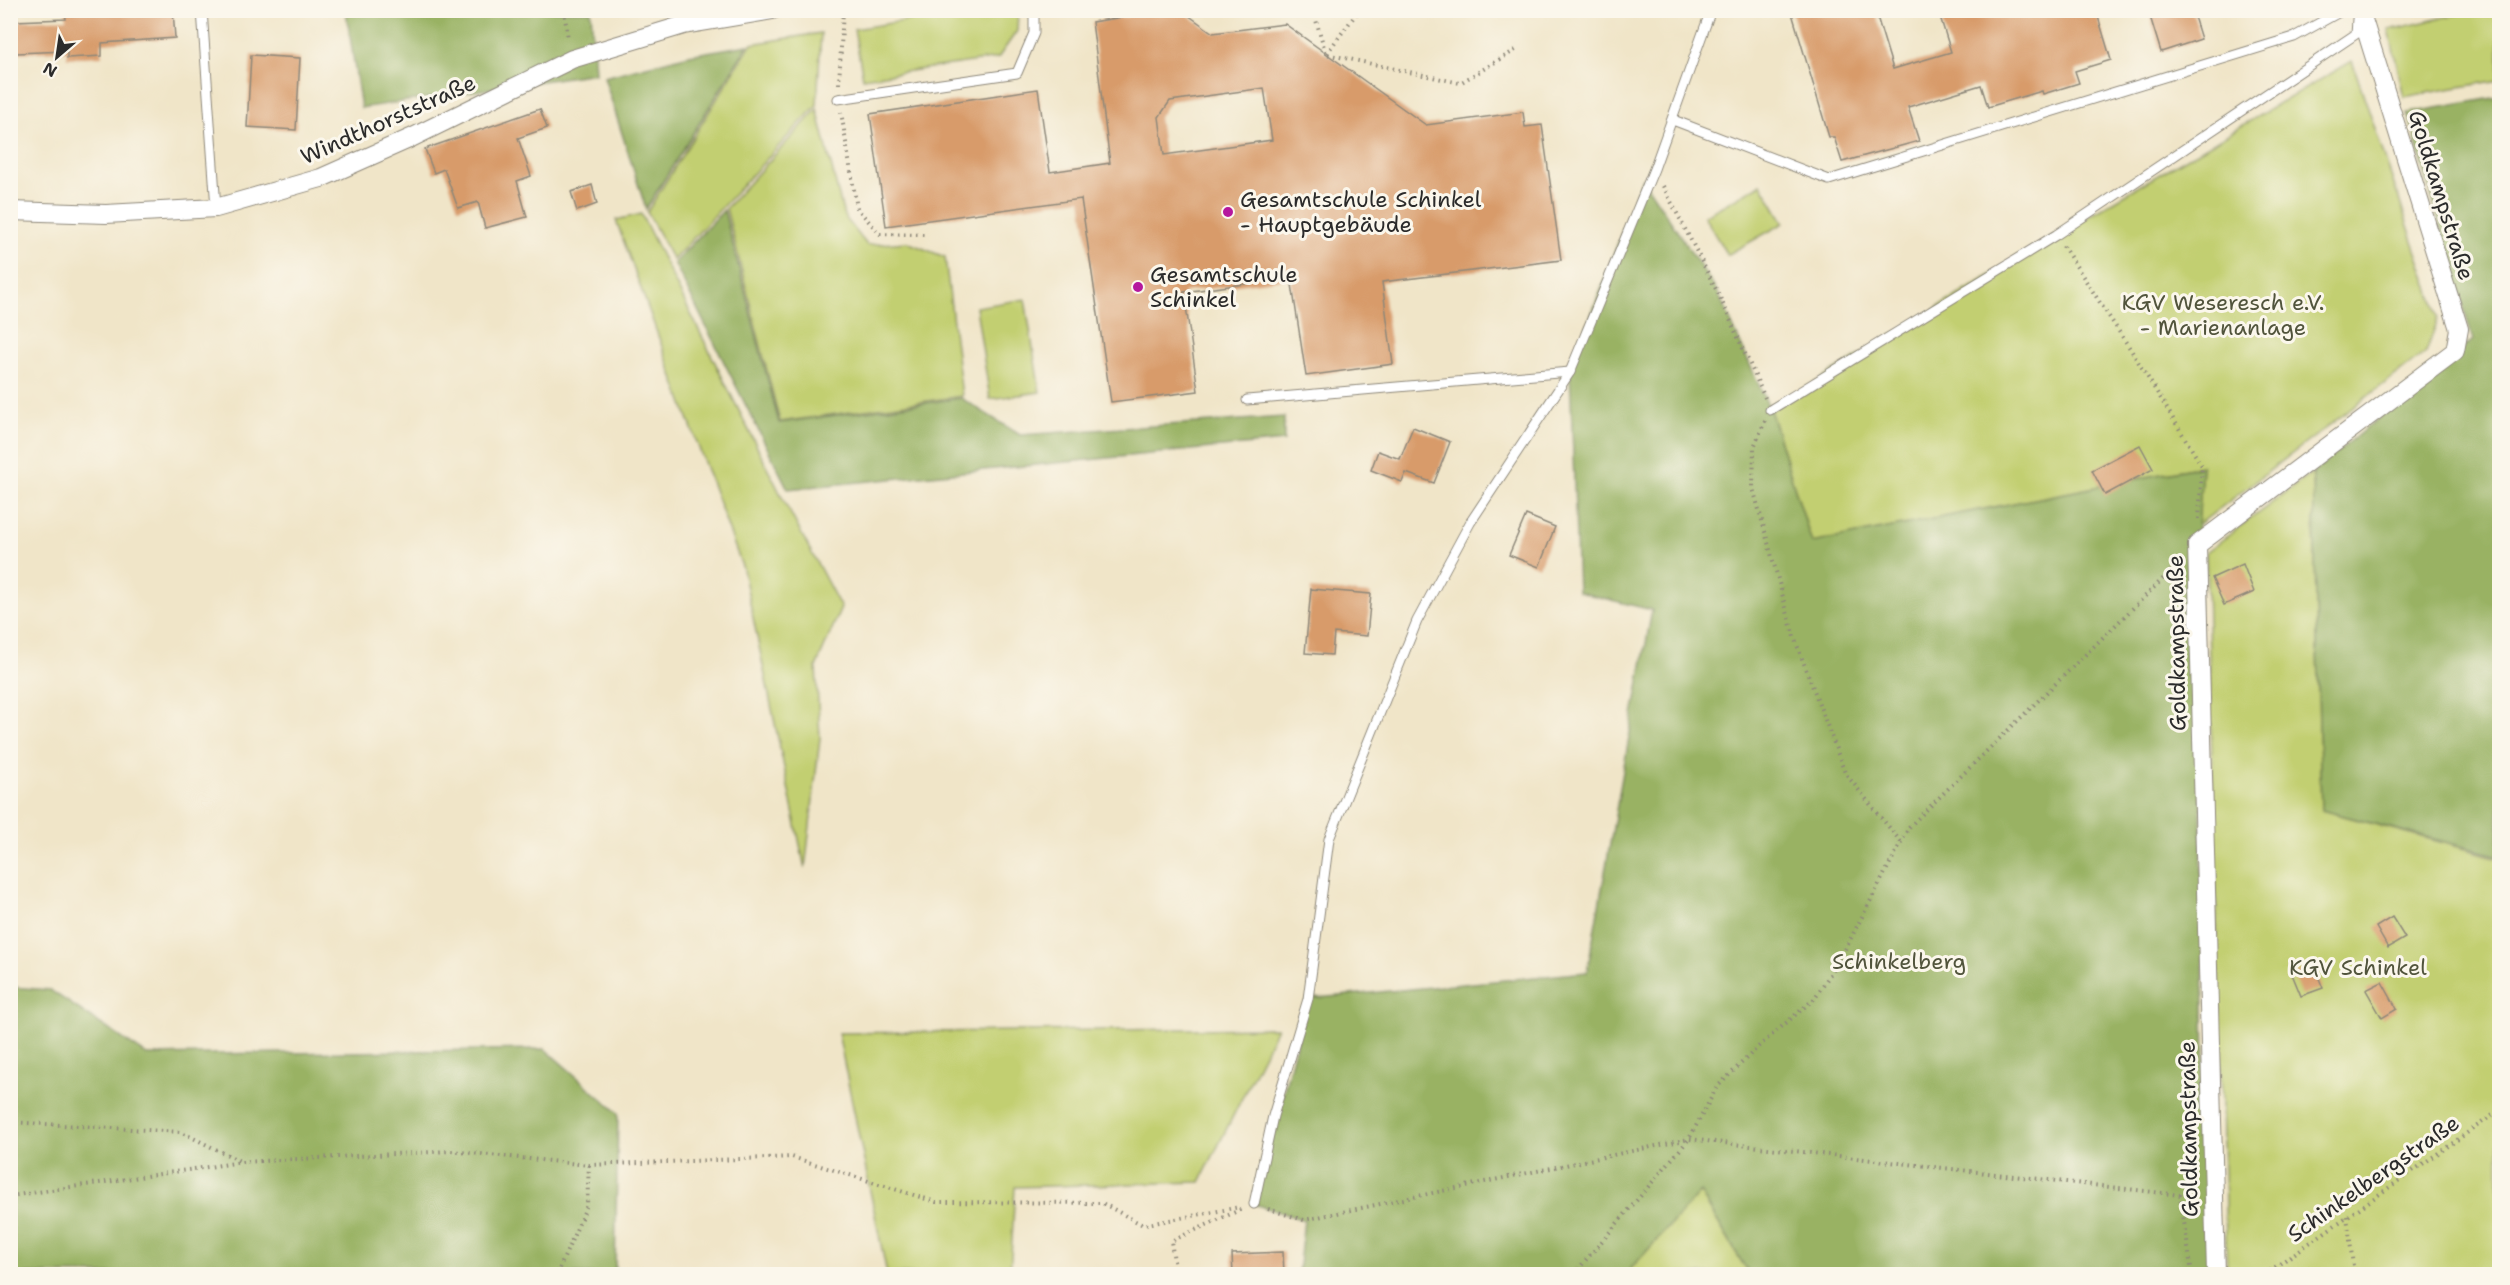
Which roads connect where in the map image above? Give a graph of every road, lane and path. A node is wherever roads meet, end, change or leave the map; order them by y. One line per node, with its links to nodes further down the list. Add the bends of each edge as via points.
1 (202, 10): 17 (lane)
2 (564, 10): 13 (path)
3 (773, 10): 13 (street, Windthorststraße, via 684,25)
4 (843, 10): 14 (path)
5 (1035, 10): 14 (lane, via 1034,33 1017,73)
6 (1312, 10): 12 (path)
7 (1359, 10): 12 (path)
8 (1711, 10): 15 (lane)
9 (2343, 10): 15 (lane, via 2294,37 1829,180)
10 (2359, 10): 20 (lane, via 2356,34); 24 (street, Goldkampstraße, via 2459,329 2455,351)
11 (1519, 48): 12 (path, via 1460,83)
12 (1326, 54)
13 (572, 59): 17 (street, Windthorststraße, via 321,178)
14 (838, 99): 19 (path, via 857,208 880,234)
15 (1673, 120): 16 (lane)
16 (1654, 169): 21 (lane); 23 (path, via 1719,293)
17 (216, 208): 18 (street, Windthorststraße, via 106,214)
18 (10, 211)
19 (927, 235)
20 (2056, 235): 23 (lane); 24 (path, via 2202,466)
21 (1570, 372): 22 (lane); 32 (lane, via 1470,523 1417,621 1329,839 1308,999 1273,1116)
22 (1247, 400)
23 (1770, 410): 25 (path, via 1754,447 1753,488 1794,638 1845,773)
24 (2197, 545): 25 (path, via 1909,827); 38 (street, Goldkampstraße)
25 (1901, 842): 28 (path, via 1840,959 1814,999 1717,1087)
26 (2499, 1110): 33 (path, Schinkelbergstraße)
27 (10, 1122): 29 (path, via 181,1132)
28 (1689, 1138): 32 (path, via 1304,1220); 36 (path); 37 (path, via 2180,1195)
29 (242, 1162): 30 (path, via 451,1151); 31 (path)
30 (589, 1166): 32 (path, via 792,1157 936,1202 1102,1203 1143,1225); 34 (path, via 587,1205)
31 (10, 1196)
32 (1254, 1204): 35 (path, via 1171,1241)
33 (2347, 1215): 39 (path, Schinkelbergstraße); 40 (path)
34 (557, 1275)
35 (1176, 1275)
36 (1574, 1275)
37 (2192, 1275)
38 (2216, 1275)
39 (2265, 1275)
40 (2354, 1275)

